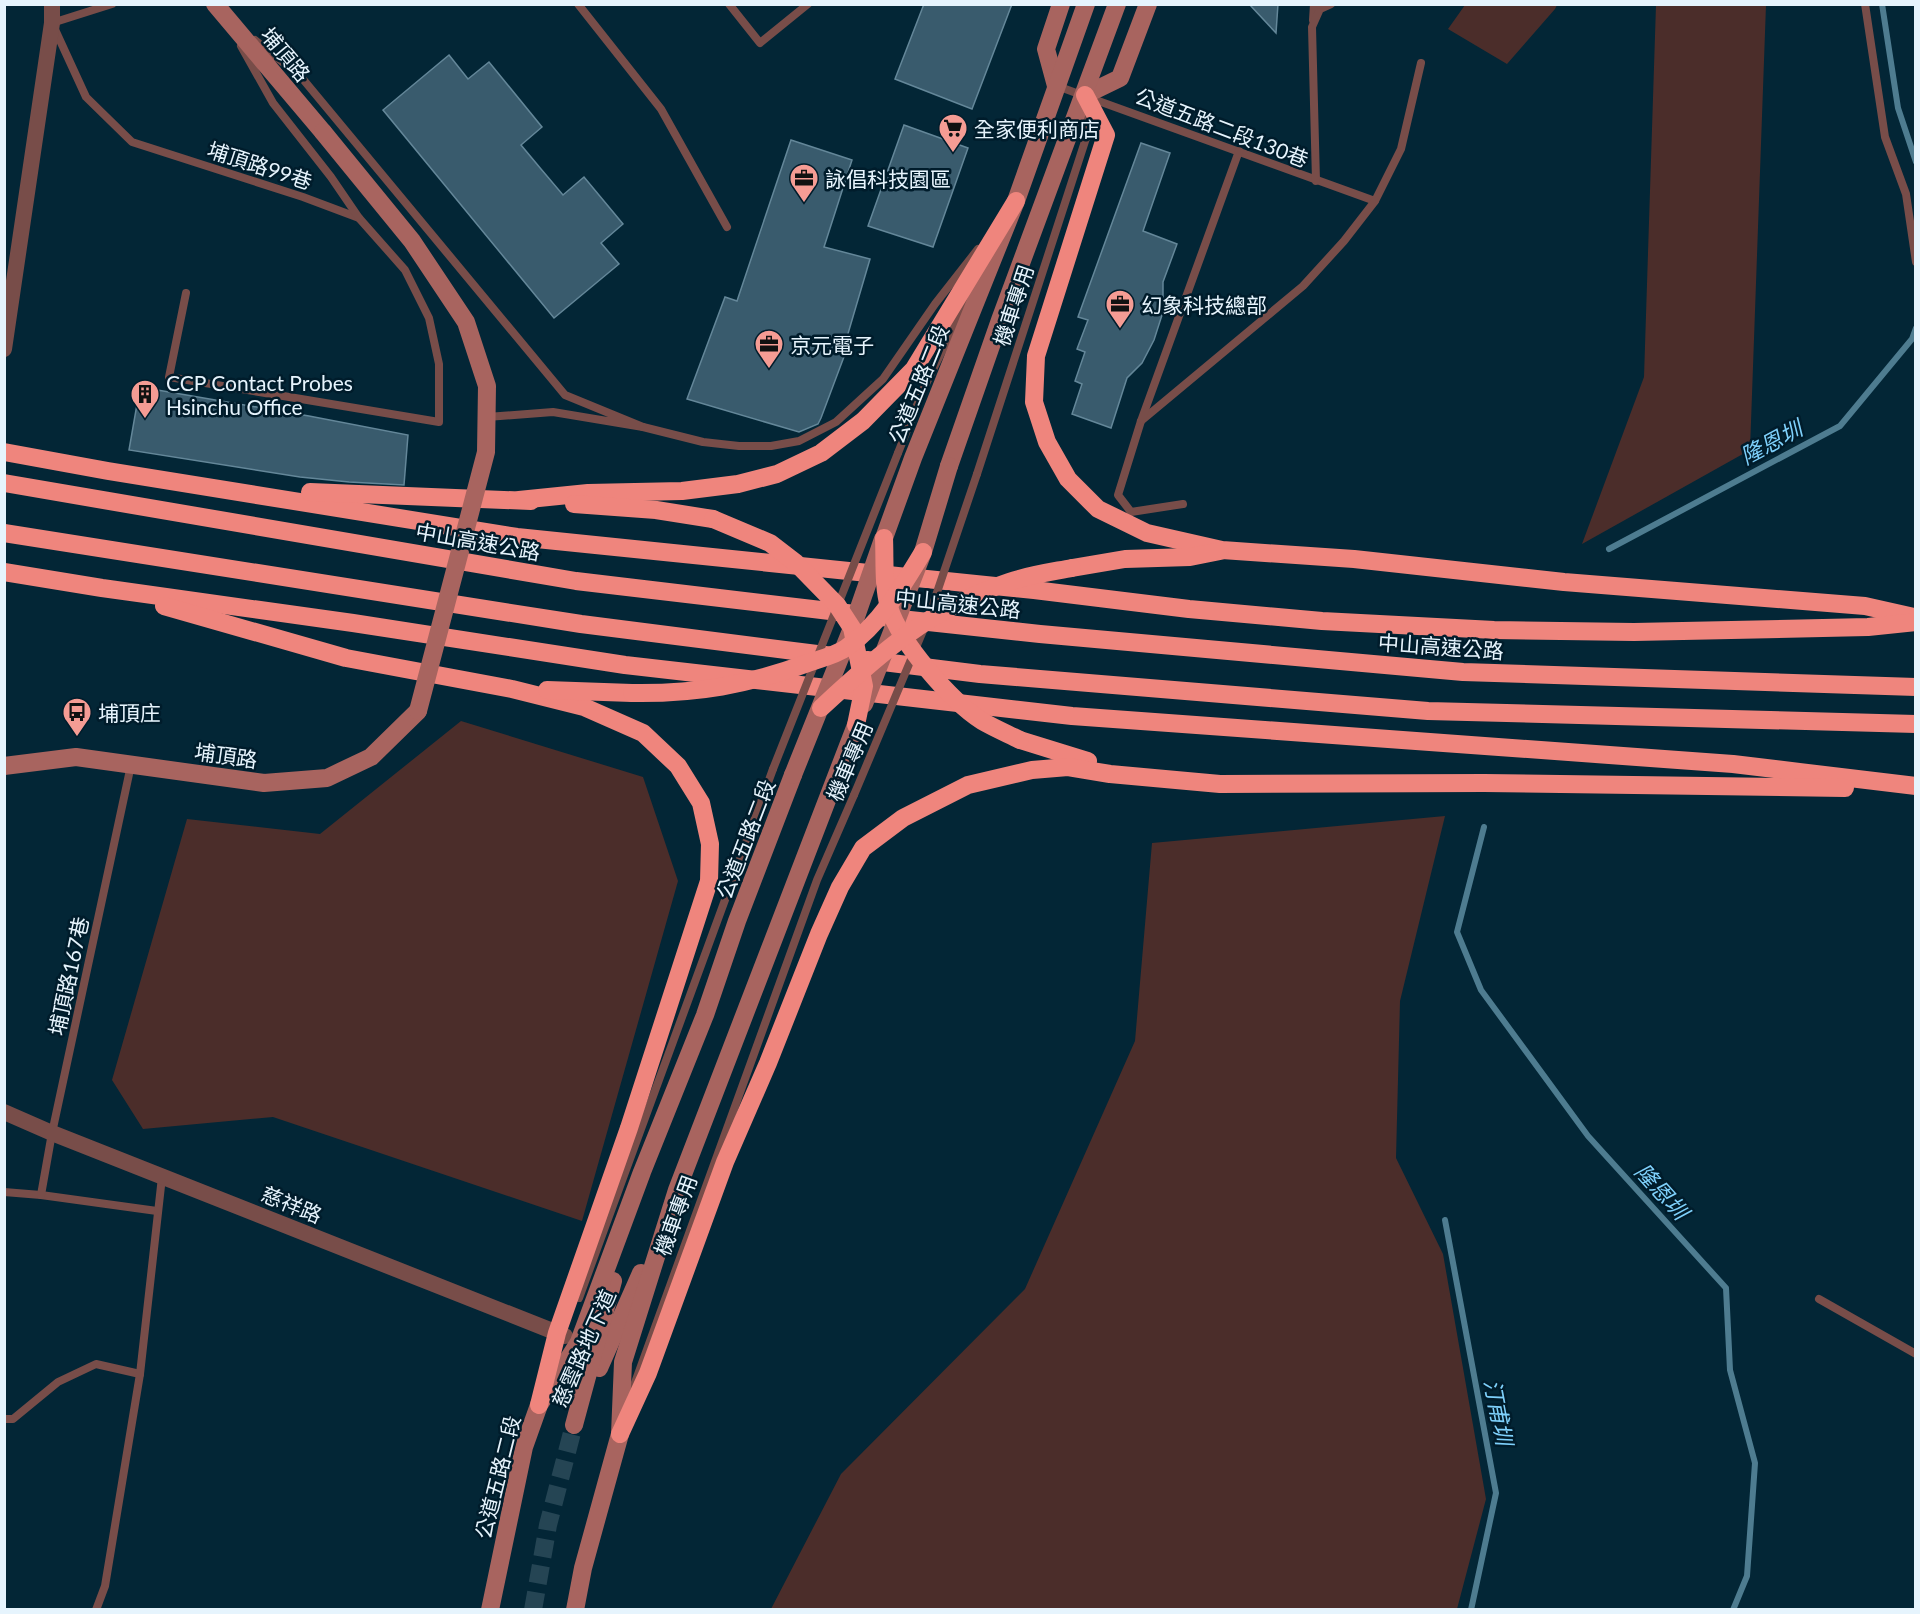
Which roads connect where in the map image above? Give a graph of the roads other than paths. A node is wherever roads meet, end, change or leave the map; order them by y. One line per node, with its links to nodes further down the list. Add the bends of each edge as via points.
1 (52, 4): 14 (street)
2 (112, 4): 14 (lane)
3 (578, 4): 24 (lane, via 661,109)
4 (729, 4): 5 (lane, via 760,43)
5 (808, 4)
6 (1062, 4): 17 (street, via 1046,49)
7 (1086, 4): 17 (street, 公道五路二段)
8 (1117, 4): 18 (street)
9 (1148, 4): 18 (street, via 1120,78)
10 (1314, 4): 15 (lane)
11 (1331, 4): 15 (lane, via 1320,9)
12 (1865, 4): 25 (lane, via 1885,137 1906,194)
13 (220, 11): 23 (lane, via 273,103); 28 (street, 埔頂路, bridge, via 412,241 466,321 487,386); 30 (lane, via 302,78 565,395)
14 (51, 23): 23 (lane, 埔頂路99巷, via 86,97 132,142); 27 (street)
15 (1312, 27): 20 (lane)
16 (1421, 63): 22 (lane, via 1401,149)
17 (1056, 86): 18 (lane, 公道五路二段130巷); 21 (street, 公道五路二段)
18 (1085, 95): 19 (lane, 公道五路二段130巷); 39 (highway, via 1106,135 1036,356 1034,402 1047,442 1068,479 1098,509 1147,533); 40 (street, bridge, via 1000,320); 45 (lane, 機車專用, bridge, via 1089,129)
19 (1239, 151): 20 (lane, 公道五路二段130巷); 29 (lane)
20 (1316, 181): 22 (lane, 公道五路二段130巷)
21 (1016, 201): 30 (lane, via 935,304 883,379 836,422 799,441 771,446 703,442); 32 (street, 公道五路二段); 35 (highway, via 914,369 863,421 821,453 777,474 738,484)
22 (1375, 201): 29 (lane, via 1303,286)
23 (359, 218): 26 (lane, 埔頂路99巷, via 405,270 429,318 439,364 439,422 169,377)
24 (726, 227)
25 (1916, 262)
26 (186, 293)
27 (4, 349)
28 (486, 417): 30 (lane, via 553,412); 58 (street, 埔頂路, bridge, via 486,452 418,711 371,757 327,778 264,783)
29 (1141, 421): 36 (lane, via 1118,495 1131,512)
30 (643, 427)
31 (4, 452): 33 (highway)
32 (905, 456): 38 (street, 公道五路二段); 44 (lane, bridge)
33 (108, 471): 35 (highway, via 332,494); 46 (highway, via 517,537 1322,621 1634,632 1868,627)
34 (4, 483): 53 (highway, 中山高速公路, via 576,580 1029,633 1463,672)
35 (519, 500): 44 (highway, bridge, via 656,510 713,519 770,543 796,562)
36 (1183, 504)
37 (4, 532): 56 (highway, via 582,624 980,674 1428,711)
38 (884, 538): 43 (highway, bridge); 48 (street, 公道五路二段, bridge)
39 (1222, 550): 45 (highway, bridge, via 1190,557 1125,559 1011,581 968,597); 46 (highway, via 1865,606)
40 (923, 552): 43 (highway, bridge); 47 (street, bridge)
41 (4, 572): 42 (highway)
42 (102, 588): 54 (highway, via 346,658); 61 (highway, via 625,665 1072,716 1733,764)
43 (889, 605): 47 (highway, bridge); 48 (highway, bridge)
44 (837, 606): 48 (highway, bridge); 51 (lane, bridge)
45 (928, 619): 47 (highway, bridge); 50 (lane, 機車專用, bridge)
46 (1916, 620)
47 (899, 630): 49 (highway, bridge); 50 (highway, bridge)
48 (850, 639): 51 (highway, bridge); 52 (highway, bridge); 55 (street, 公道五路二段, bridge)
49 (885, 651): 52 (highway, bridge); 57 (street, bridge)
50 (915, 653): 60 (highway, bridge, via 945,688 982,721 1020,740 1085,760); 76 (lane, 機車專用, bridge, via 817,880 639,1368)
51 (818, 660): 54 (highway, bridge, via 754,682 676,694); 71 (lane, bridge, via 772,769)
52 (862, 670): 55 (highway, bridge); 57 (highway, bridge, via 864,686)
53 (1916, 687)
54 (512, 689): 71 (highway, via 584,707 643,733 678,766 701,803 710,844 709,880 699,913)
55 (821, 708): 64 (street, 公道五路二段, bridge)
56 (1916, 724)
57 (856, 725): 66 (street)
58 (131, 765): 59 (street, 埔頂路, via 76,757); 63 (lane, 埔頂路167巷)
59 (4, 766)
60 (1220, 784): 61 (highway); 76 (highway, via 1068,767 1032,770 968,785 903,818 863,848 819,934 725,1162 648,1373)
61 (1916, 787)
62 (4, 1112): 63 (street, 慈祥路)
63 (52, 1133): 65 (street, 慈祥路); 68 (lane, 埔頂路167巷)
64 (642, 1172): 66 (street, 慈雲路地下道, via 574,1425); 74 (street, 公道五路二段, via 579,1342)
65 (162, 1177): 69 (lane); 71 (street, 慈祥路)
66 (677, 1190): 76 (street, via 623,1362)
67 (4, 1192): 68 (lane)
68 (41, 1195): 69 (lane)
69 (157, 1211): 73 (lane)
70 (1819, 1299): 72 (lane)
71 (561, 1335): 74 (highway)
72 (1916, 1354)
73 (140, 1374): 75 (lane, via 96,1364 58,1382 13,1419); 77 (lane, via 105,1586)
74 (539, 1405): 78 (street, 公道五路二段, via 524,1447)
75 (4, 1419)
76 (620, 1434): 79 (street)
77 (96, 1610)
78 (490, 1610)
79 (575, 1610)

